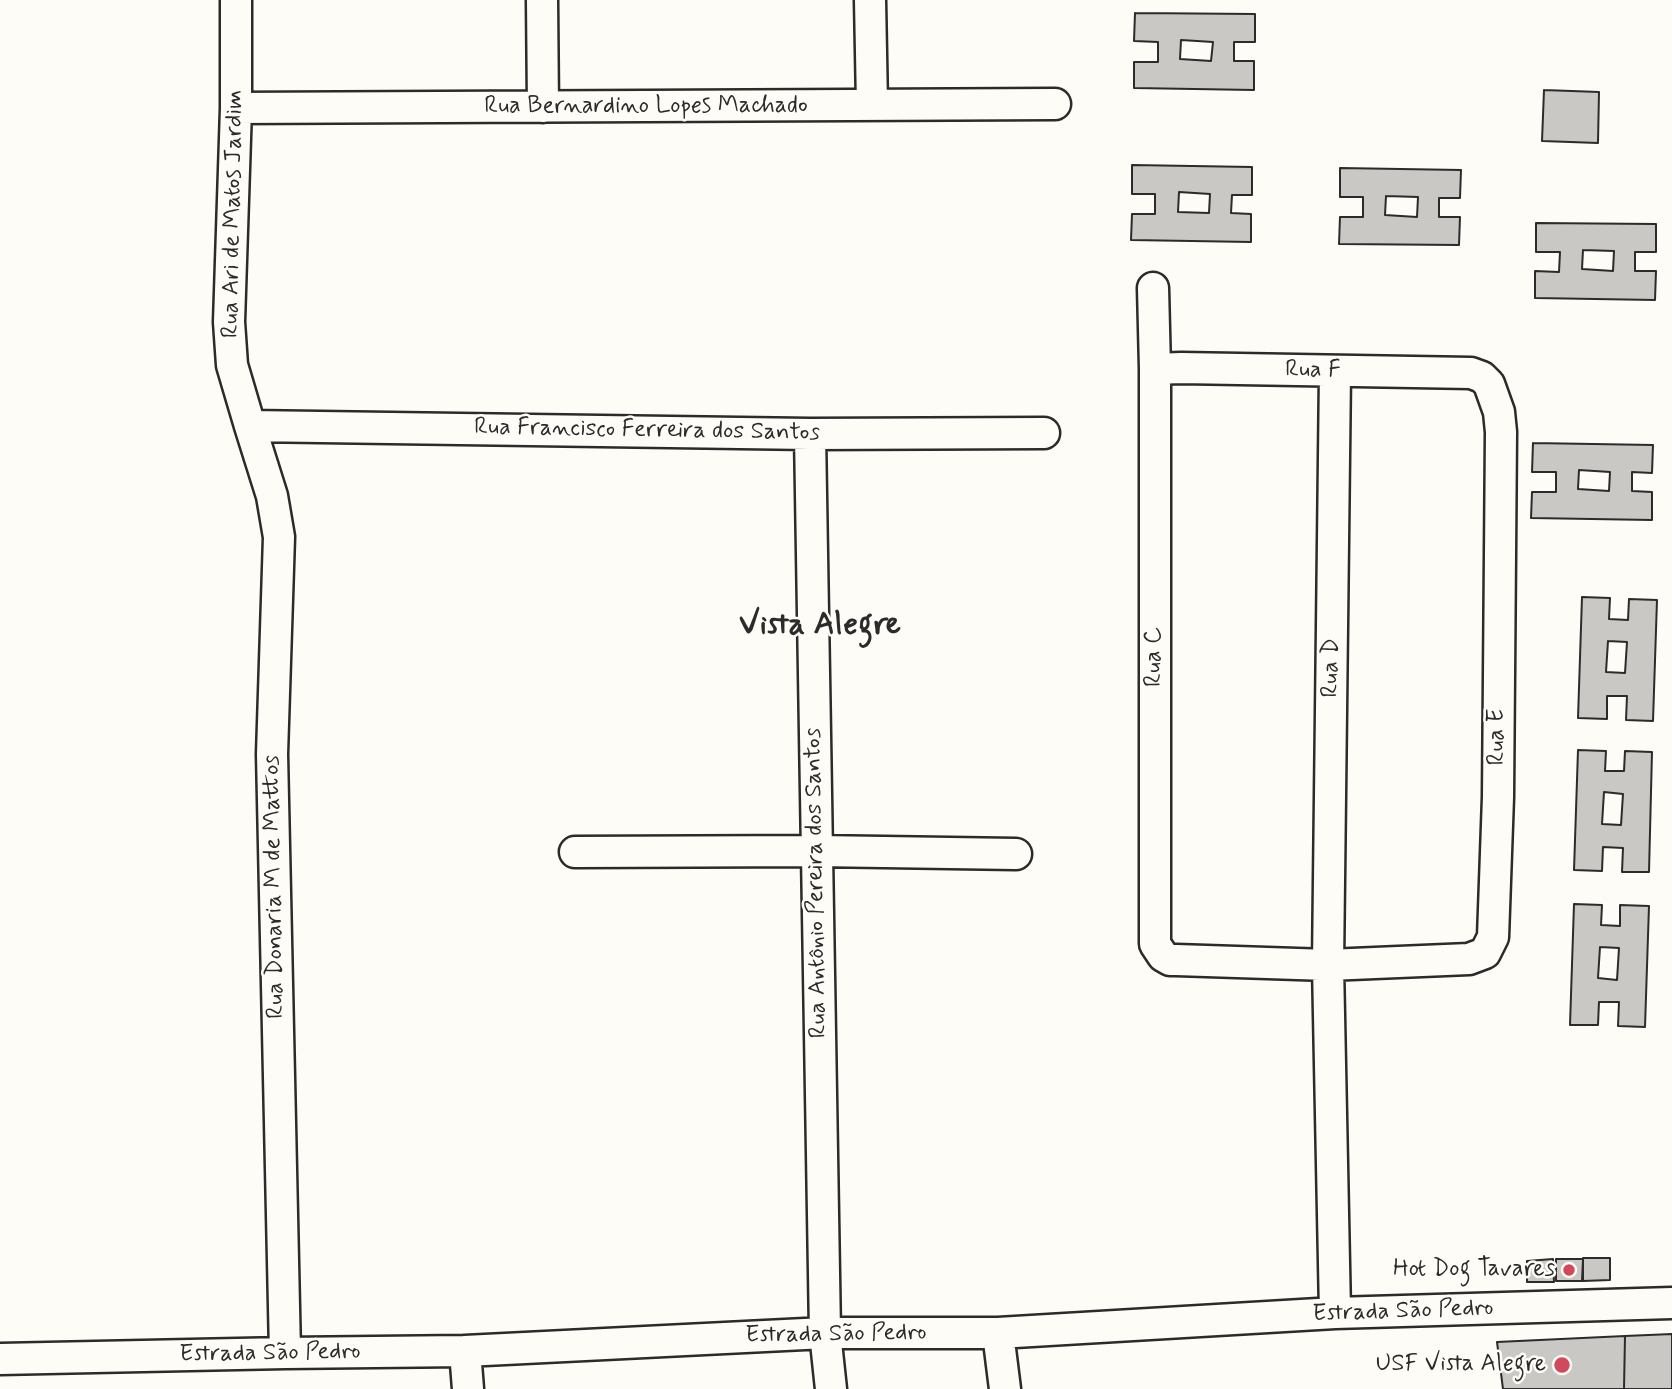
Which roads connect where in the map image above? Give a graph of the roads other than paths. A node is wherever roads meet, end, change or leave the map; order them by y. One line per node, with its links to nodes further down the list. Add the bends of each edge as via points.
1 (236, 0): 7 (street, Rua Ari de Matos Jardim)
2 (542, 0): 6 (street)
3 (870, 0): 5 (street)
4 (1055, 104): 5 (street, Rua Bernardino Lopes Machado)
5 (872, 105): 6 (street, Rua Bernardino Lopes Machado)
6 (543, 107): 7 (street, Rua Bernardino Lopes Machado)
7 (236, 108): 12 (street, Rua Ari de Matos Jardim, via 229,322 232,365)
8 (1153, 288): 9 (street, Rua C)
9 (1155, 369): 10 (street, Rua F); 18 (street, Rua C)
10 (1335, 372): 11 (street, Rua F); 19 (street, Rua D)
11 (1471, 373): 19 (street, Rua E, via 1489,384 1501,432 1493,937 1485,953 1469,959)
12 (250, 426): 13 (street, Rua Francisco Ferreira dos Santos); 25 (street, Rua Donaria M de Mattos, via 272,496 279,537 272,754)
13 (810, 433): 14 (street, Rua Francisco Ferreira dos Santos); 15 (street, Rua Antônio Pereira dos Santos)
14 (1044, 433)
15 (817, 851): 16 (street); 17 (street); 22 (street, Rua Antônio Pereira dos Santos)
16 (575, 852)
17 (1016, 854)
18 (1156, 944): 19 (street, Rua E, via 1170,960)
19 (1328, 965): 21 (street)
20 (1672, 1303): 21 (street, Estrada São Pedro)
21 (1335, 1313): 23 (street, Estrada São Pedro)
22 (825, 1333): 23 (street, Estrada São Pedro); 24 (street, Estrada São Pedro); 28 (street, Rua Antônio Pereira dos Santos)
23 (998, 1333): 29 (street)
24 (465, 1352): 25 (street, Estrada São Pedro); 27 (street)
25 (285, 1353): 26 (street, Estrada São Pedro)
26 (0, 1359)
27 (468, 1389)
28 (831, 1389)
29 (1005, 1389)

